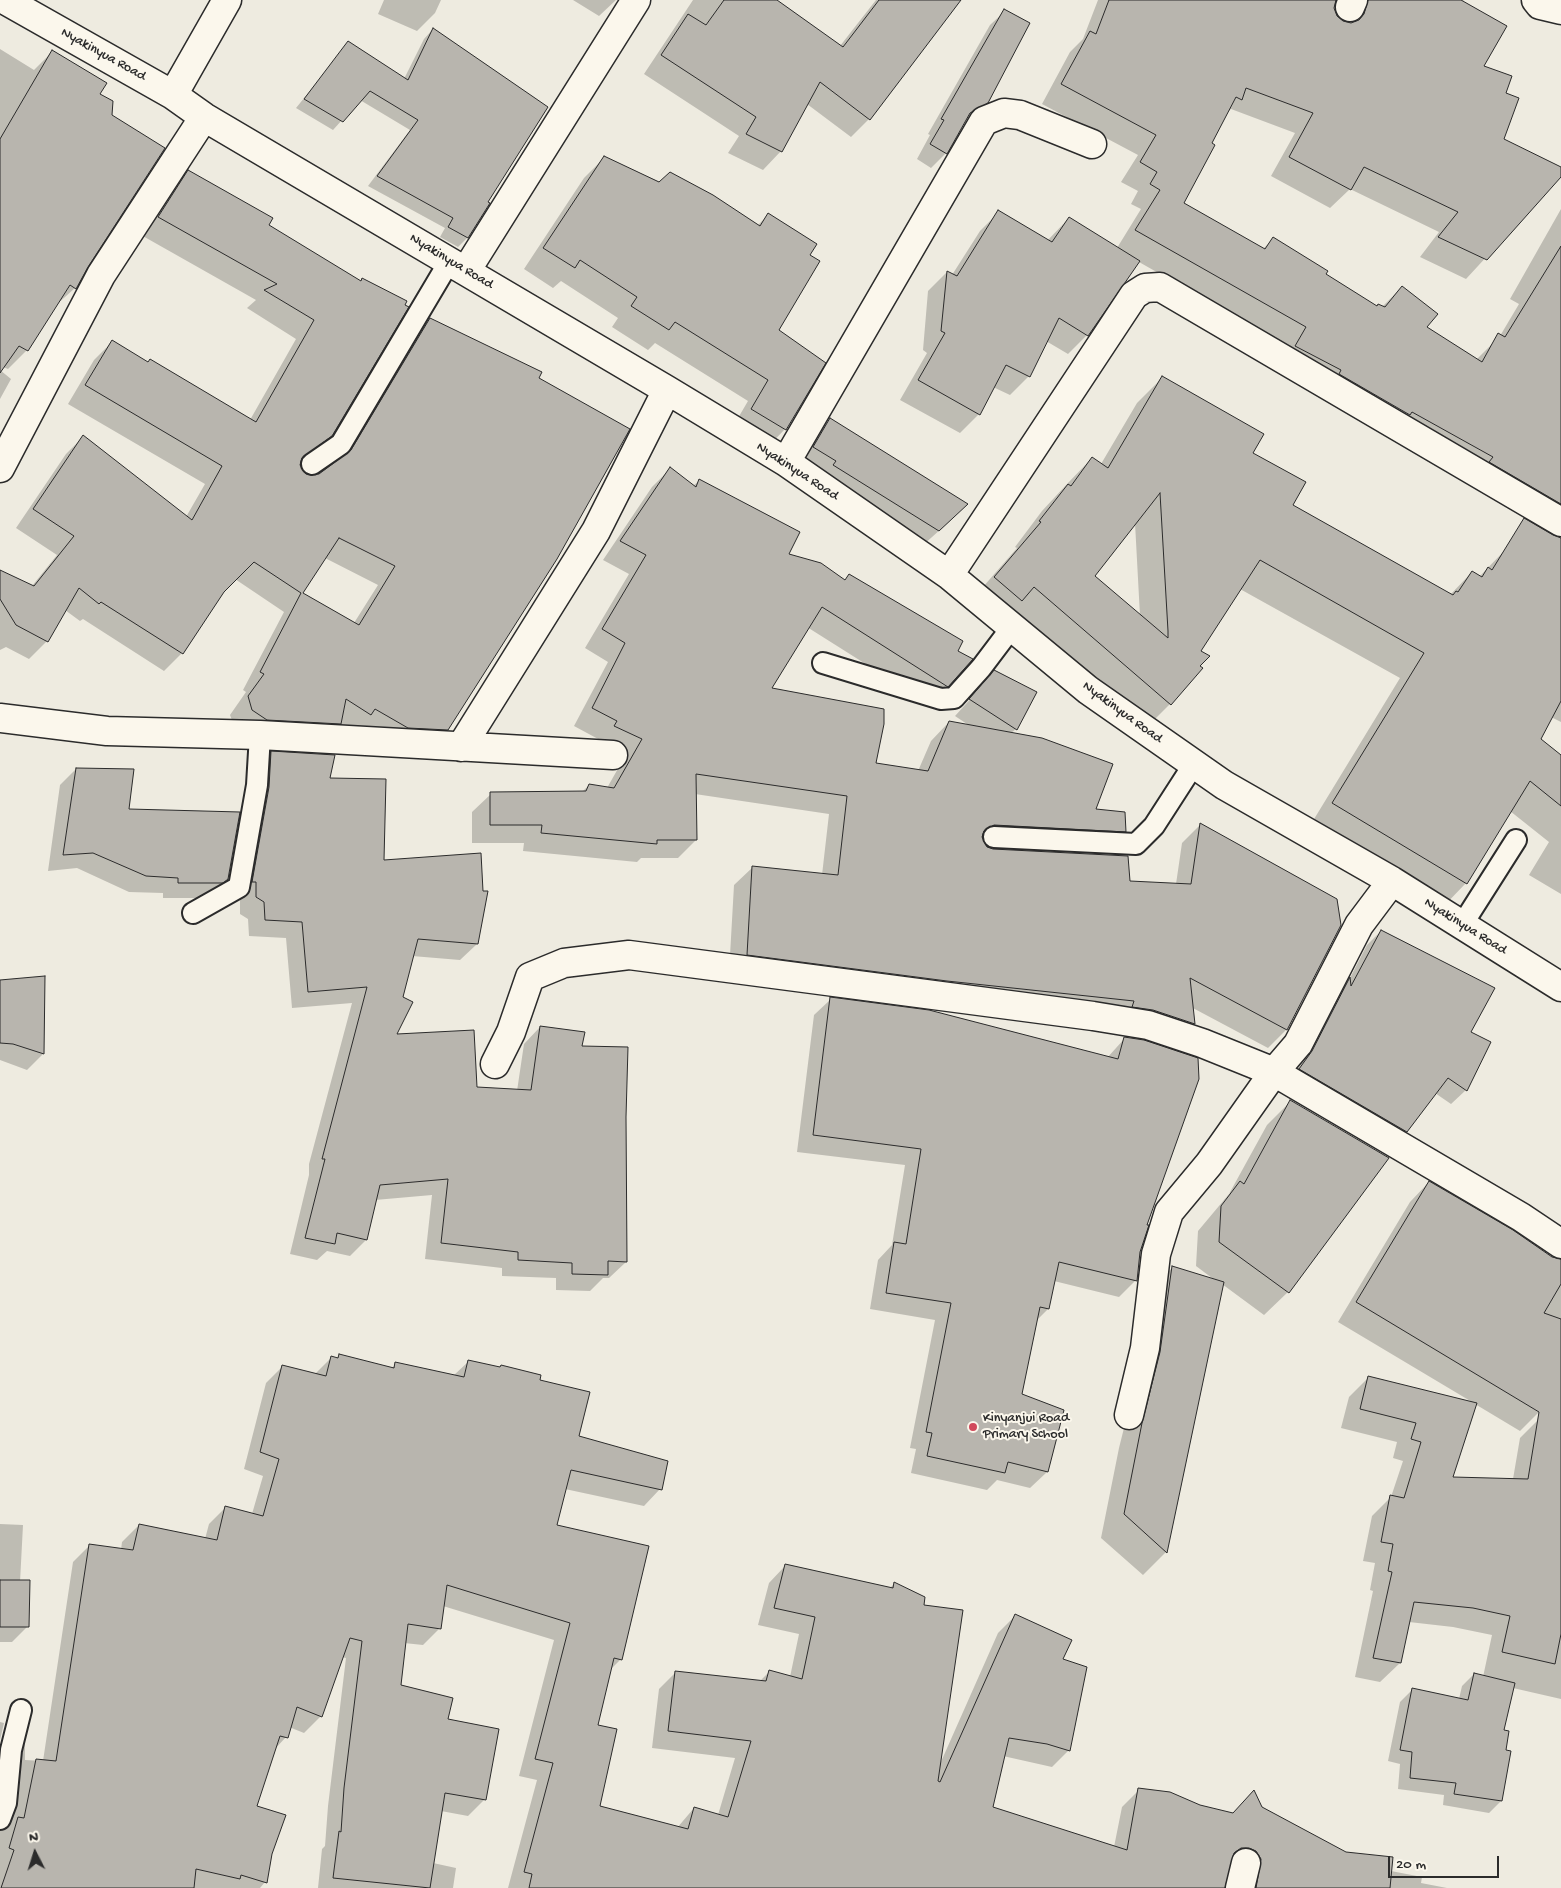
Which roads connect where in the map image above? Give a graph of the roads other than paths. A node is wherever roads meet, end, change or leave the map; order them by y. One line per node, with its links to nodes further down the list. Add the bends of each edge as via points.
1 (4, 0): 6 (street, Nyakinyua Road)
2 (227, 0): 6 (street)
3 (636, 0): 9 (street)
4 (1536, 0): 5 (street, via 1540,6)
5 (1561, 10)
6 (173, 95): 7 (street, Nyakinyua Road)
7 (204, 117): 9 (street, Nyakinyua Road); 13 (street, via 101,276)
8 (1092, 144): 11 (street, via 1020,115 1004,113 984,121)
9 (457, 266): 10 (street, Nyakinyua Road); 12 (lane, via 341,444)
10 (667, 390): 11 (street, Nyakinyua Road); 20 (street, via 596,531)
11 (786, 462): 15 (street, Nyakinyua Road)
12 (312, 464)
13 (0, 468)
14 (1561, 522): 15 (street, via 1160,287 1145,288 1134,295)
15 (949, 575): 16 (street, Nyakinyua Road)
16 (1012, 627): 17 (lane, via 954,698 942,699); 22 (street, Nyakinyua Road, via 1088,690)
17 (823, 663)
18 (0, 718): 19 (street, via 107,731)
19 (260, 735): 20 (street); 26 (lane, via 256,785 239,887)
20 (461, 747): 21 (street)
21 (613, 755)
22 (1194, 764): 23 (lane, via 1154,826 1136,844); 25 (street, Nyakinyua Road, via 1224,785)
23 (994, 836)
24 (1516, 840): 27 (lane)
25 (1392, 882): 27 (street, Nyakinyua Road); 30 (street, via 1359,925 1298,1044)
26 (193, 913)
27 (1462, 926): 28 (street, Nyakinyua Road)
28 (1561, 987)
29 (494, 1064): 30 (street, via 511,1032 530,977 564,963 629,955 1148,1025)
30 (1274, 1072): 31 (street); 32 (street, via 1210,1164 1169,1212 1156,1254 1145,1348)
31 (1561, 1244)
32 (1129, 1415)
33 (21, 1710): 34 (lane, via 12,1750 6,1803)
34 (0, 1819)

